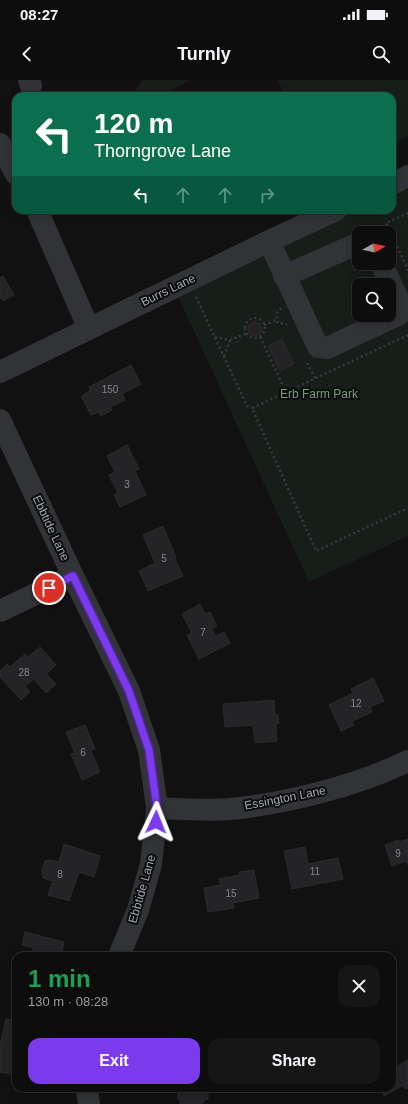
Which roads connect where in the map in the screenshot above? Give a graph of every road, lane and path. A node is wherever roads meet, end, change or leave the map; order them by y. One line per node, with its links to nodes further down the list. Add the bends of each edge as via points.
1 (0, 144): 2 (street)
2 (12, 166)
3 (408, 176): 4 (street)
4 (396, 182)
5 (408, 213): 11 (path, via 386,223)
6 (39, 214): 18 (street)
7 (327, 214): 8 (street, Burrs Lane)
8 (269, 241): 12 (street); 13 (street, Burrs Lane)
9 (352, 245): 12 (street)
10 (384, 270): 12 (street, via 402,307 400,314 327,348 318,347)
11 (408, 270)
12 (284, 276)
13 (188, 280): 18 (street, Burrs Lane); 21 (path)
14 (282, 308): 15 (path, via 277,313)
15 (276, 320): 16 (path, via 281,324); 17 (path)
16 (289, 324)
17 (264, 325): 19 (path, via 260,320 250,320 246,325); 22 (path, via 265,331)
18 (89, 329): 25 (street, Burrs Lane)
19 (247, 333): 22 (path, via 252,338); 23 (path)
20 (408, 335): 26 (path)
21 (215, 337): 23 (path); 24 (path)
22 (260, 337): 26 (path)
23 (230, 340): 24 (path)
24 (224, 356): 27 (path, via 247,406)
25 (0, 372)
26 (286, 392): 27 (path)
27 (252, 408): 29 (path, via 316,551)
28 (0, 420): 30 (street, Ebbtide Lane)
29 (408, 508)
30 (73, 576): 31 (street); 33 (street, Ebbtide Lane, via 129,691 149,750)
31 (0, 611)
32 (408, 761): 33 (street, Essington Lane, via 341,787 287,800 230,809)
33 (157, 808): 34 (street, Ebbtide Lane, via 151,864 138,910)
34 (121, 952)
35 (88, 1092): 36 (street)
36 (89, 1104)

